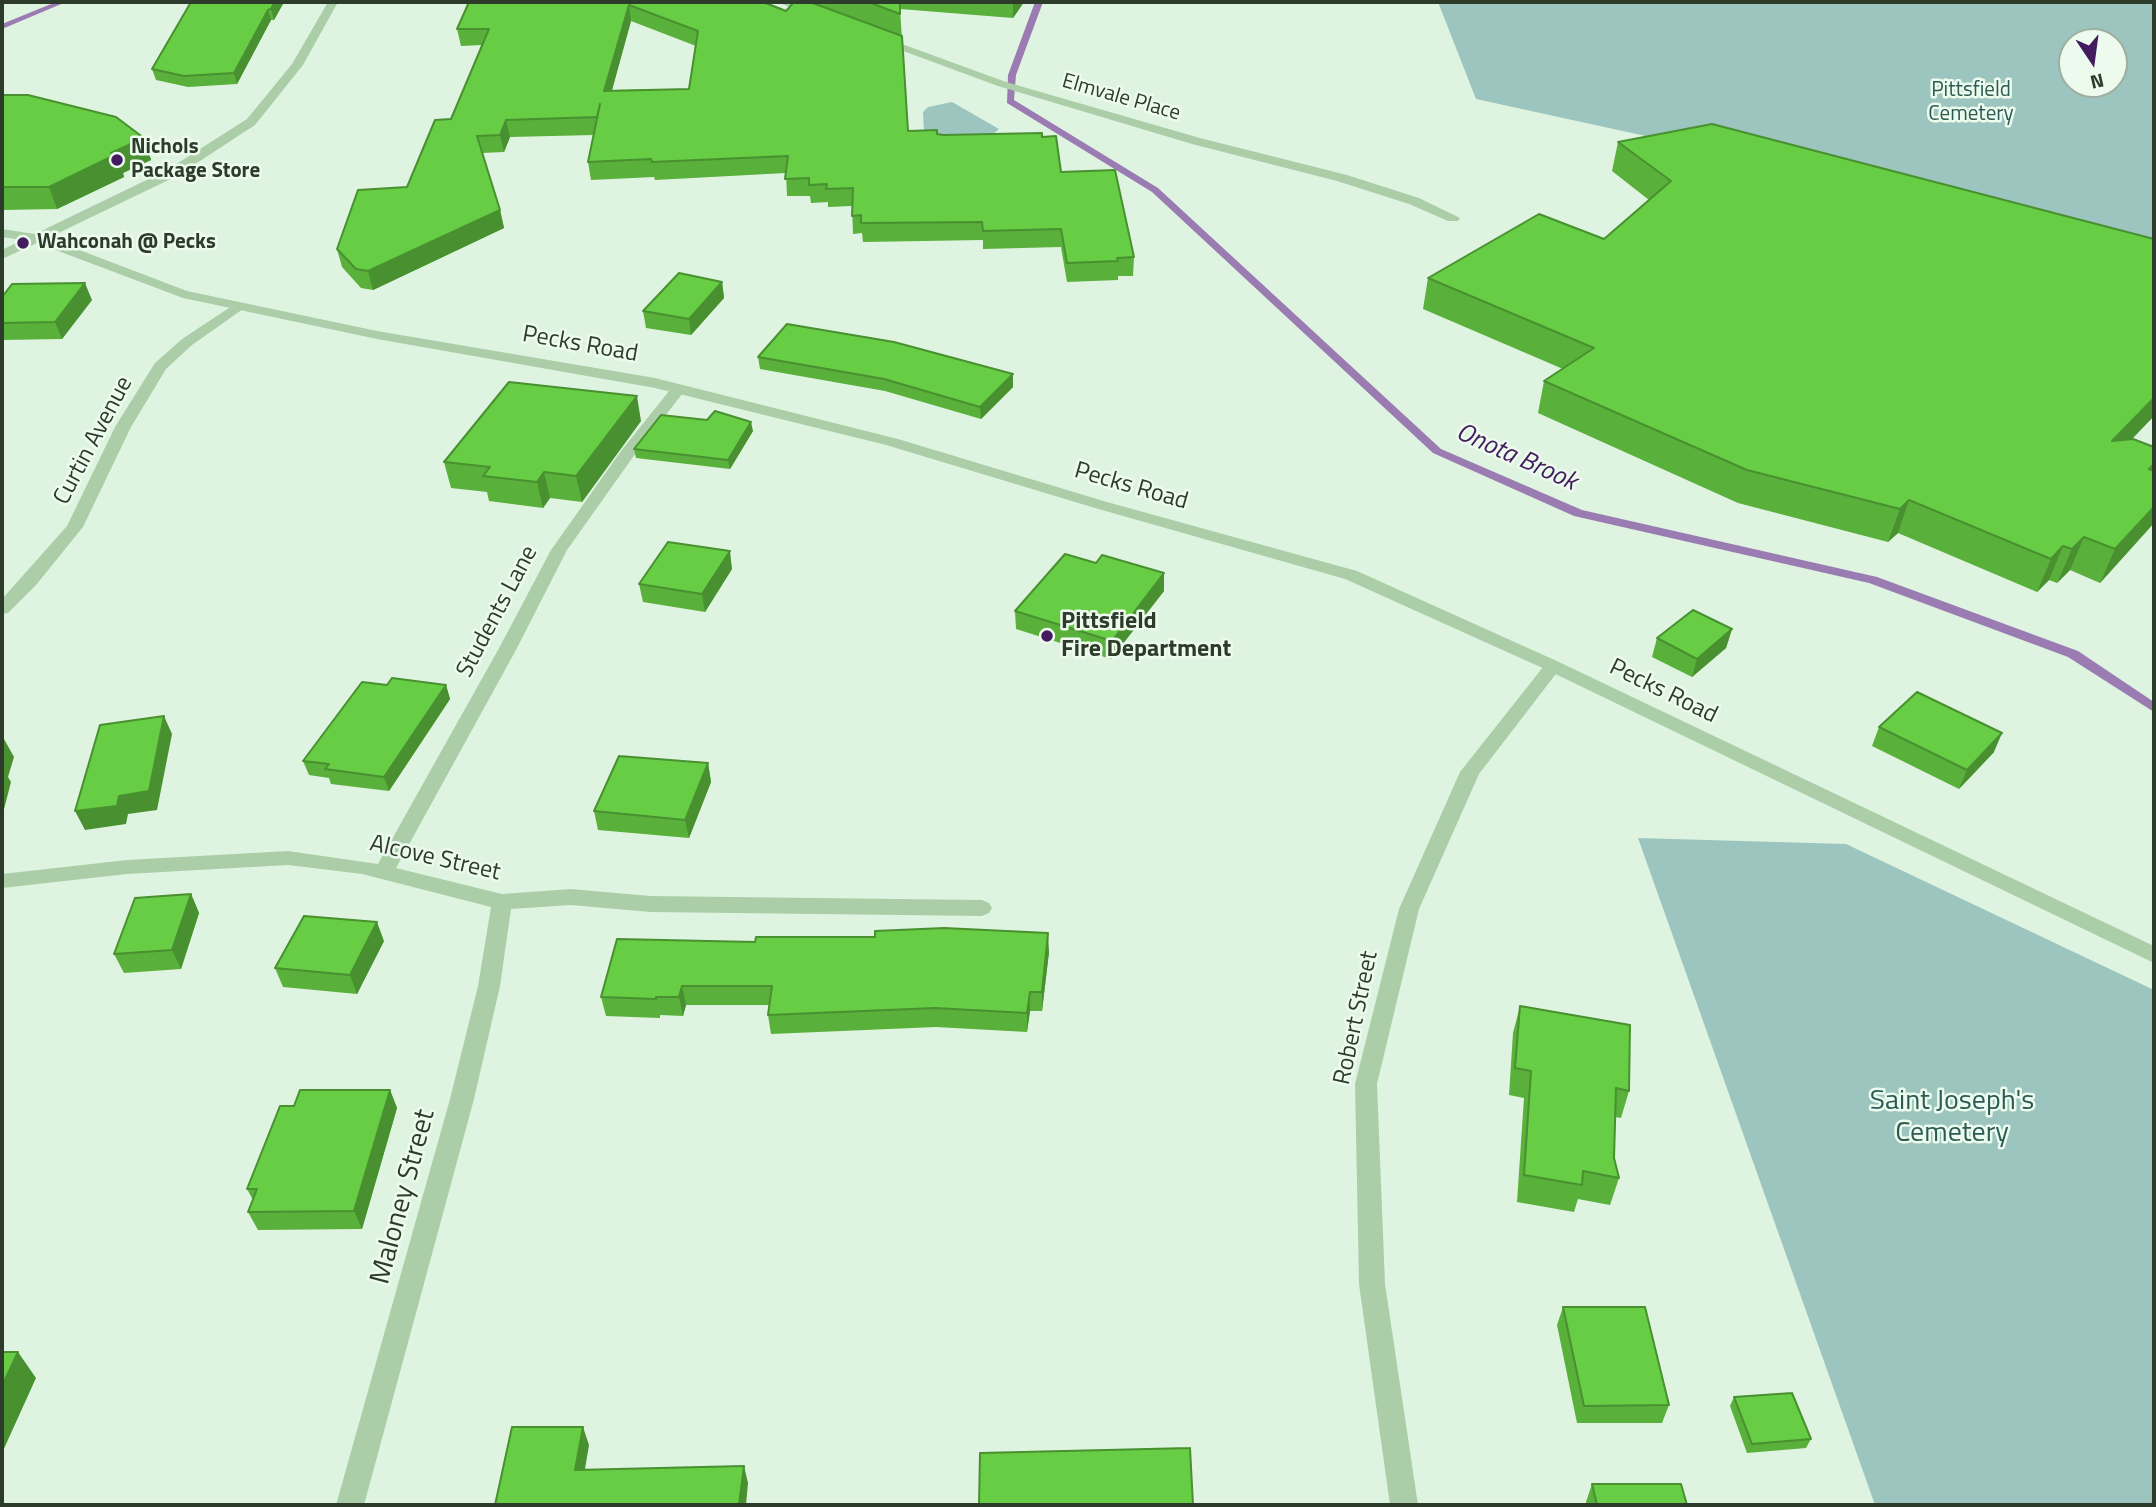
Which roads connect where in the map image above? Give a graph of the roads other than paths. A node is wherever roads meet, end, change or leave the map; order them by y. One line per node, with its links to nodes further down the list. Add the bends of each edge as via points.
1 (333, 2): 7 (street, via 297,65 251,122 172,173)
2 (782, 2): 3 (street)
3 (831, 20)
4 (867, 34): 5 (street, Elmvale Place, via 1002,84 1342,178)
5 (1452, 218)
6 (2, 233): 7 (street, Pecks Road)
7 (36, 238): 8 (street); 9 (street, Pecks Road, via 183,294)
8 (2, 255)
9 (238, 306): 10 (street, Pecks Road); 11 (street, Curtin Avenue, via 160,366 75,527)
10 (678, 388): 12 (street, Pecks Road, via 891,442 1351,575); 13 (street, Students Lane, via 559,550)
11 (2, 609)
12 (1553, 666): 17 (street, Pecks Road); 19 (street, Robert Street, via 1464,784 1409,909 1366,1084 1372,1284)
13 (383, 873): 14 (street, Alcove Street, via 288,858 127,867); 15 (street, Alcove Street)
14 (2, 881)
15 (502, 902): 16 (street, Alcove Street, via 571,897 650,904); 18 (street, Maloney Street, via 489,986 462,1099)
16 (982, 908)
17 (2154, 955)
18 (350, 1505)
19 (1404, 1505)

